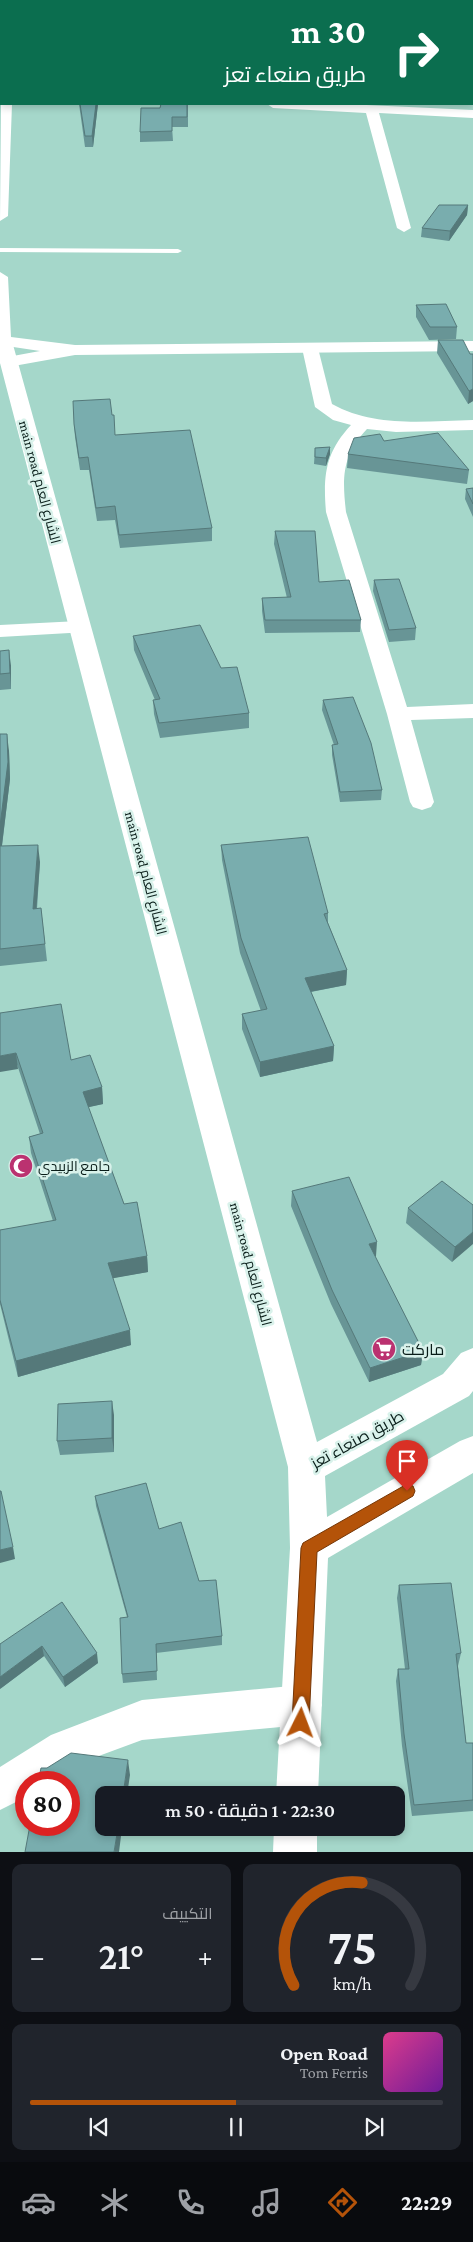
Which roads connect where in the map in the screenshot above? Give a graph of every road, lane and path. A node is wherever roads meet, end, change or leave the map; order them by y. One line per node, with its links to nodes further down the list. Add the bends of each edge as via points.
1 (5, 105): 5 (main road)
2 (290, 105): 3 (street)
3 (372, 110): 4 (street); 6 (street)
4 (473, 114)
5 (0, 216)
6 (404, 228)
7 (0, 250): 8 (lane)
8 (178, 251)
9 (0, 277): 12 (main road, main road الشارع العام)
10 (473, 346): 11 (main road)
11 (310, 348): 12 (main road); 13 (street, via 324,407 346,420)
12 (3, 351): 15 (main road, main road الشارع العام)
13 (362, 424): 14 (street); 18 (street, via 345,442 333,479 336,512)
14 (473, 425)
15 (79, 627): 16 (street); 22 (main road, main road الشارع العام)
16 (0, 631)
17 (473, 711): 18 (street)
18 (398, 714): 19 (street)
19 (422, 802)
20 (473, 1364): 22 (main road, طريق صنعاء تعز, via 456,1385)
21 (473, 1453): 23 (main road)
22 (306, 1467): 23 (main road, طريق صنعاء تعز)
23 (309, 1548): 24 (main road, طريق صنعاء تعز)
24 (302, 1705): 25 (main road, طريق صنعاء تعز); 26 (street, via 142,1720 65,1749)
25 (298, 1786)
26 (0, 1790)
27 (296, 1836): 28 (main road)
28 (295, 1852)

